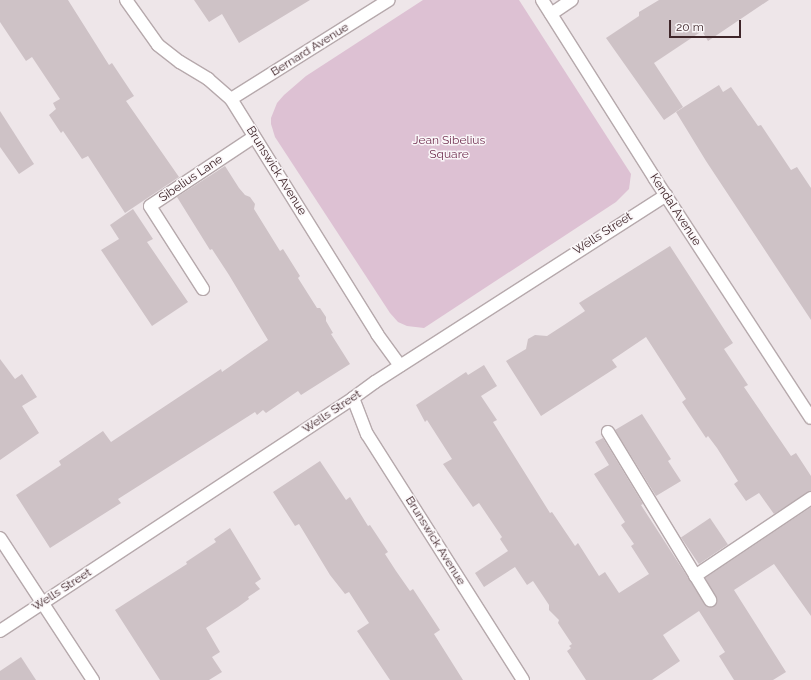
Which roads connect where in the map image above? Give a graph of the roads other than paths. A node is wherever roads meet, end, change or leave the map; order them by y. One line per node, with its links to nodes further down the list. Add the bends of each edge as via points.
1 (126, 0): 6 (street, Brunswick Avenue, via 158,45 208,79)
2 (388, 0): 6 (street, Bernard Avenue)
3 (542, 0): 5 (street, Kendal Avenue)
4 (572, 0): 5 (street)
5 (550, 14): 8 (street, Kendal Avenue)
6 (231, 99): 7 (street, Brunswick Avenue)
7 (254, 137): 9 (street, Sibelius Lane, via 150,206); 10 (street, Brunswick Avenue, via 377,334)
8 (666, 195): 10 (street, Wells Street); 12 (street, Kendal Avenue)
9 (203, 289)
10 (400, 366): 11 (street, Wells Street)
11 (353, 398): 18 (street, Wells Street); 21 (street, Brunswick Avenue, via 368,434)
12 (811, 418)
13 (608, 432): 16 (street)
14 (811, 498): 16 (street)
15 (0, 538): 18 (street)
16 (696, 576): 17 (street)
17 (710, 600)
18 (42, 603): 19 (street, Wells Street); 20 (street)
19 (0, 631)
20 (93, 680)
21 (523, 680)

